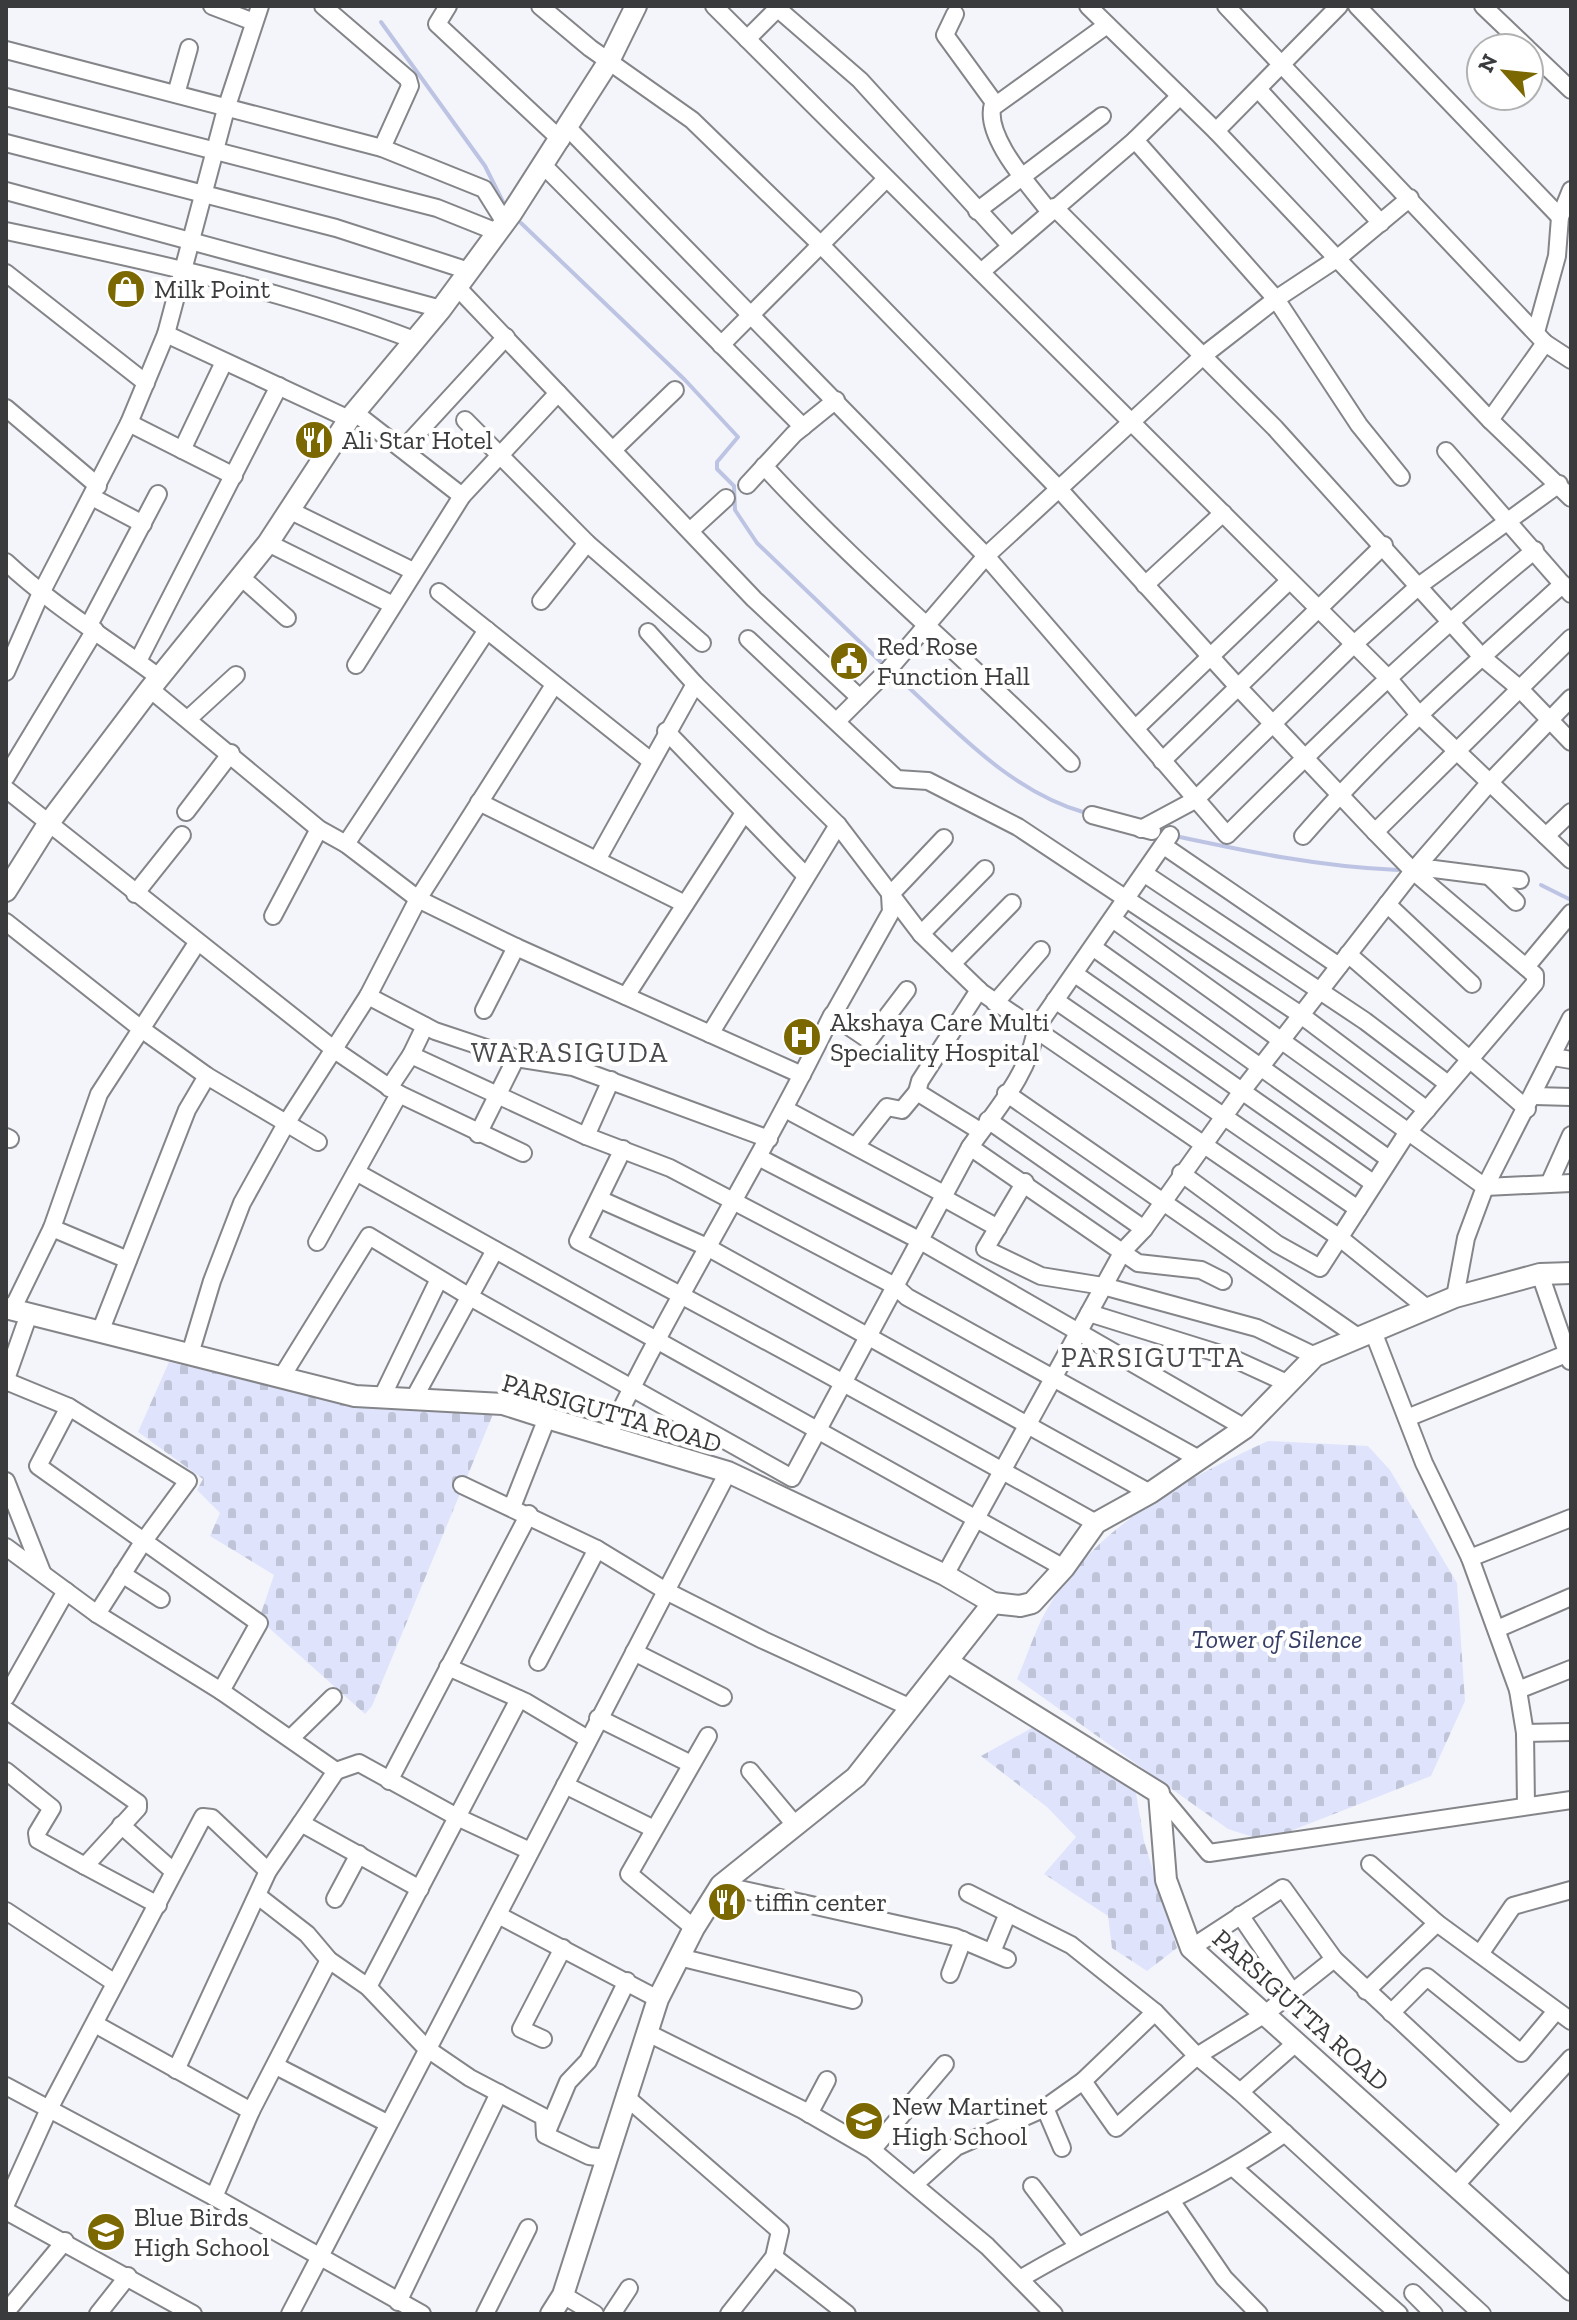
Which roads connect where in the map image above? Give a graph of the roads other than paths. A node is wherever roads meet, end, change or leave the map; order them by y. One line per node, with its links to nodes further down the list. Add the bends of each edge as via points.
1 (212, 6): 14 (street)
2 (323, 6): 35 (street, via 408,79 410,86)
3 (448, 6): 32 (street, via 437,24)
4 (540, 6): 20 (street)
5 (636, 6): 20 (street)
6 (714, 6): 17 (street)
7 (1088, 6): 15 (street)
8 (1226, 6): 21 (street)
9 (1339, 6): 21 (street)
10 (1357, 6): 46 (street)
11 (1483, 6): 16 (street)
12 (778, 7): 17 (street); 45 (street, via 860,80)
13 (956, 9): 28 (street, via 945,35)
14 (257, 14): 29 (street)
15 (1107, 25): 26 (street); 28 (street)
16 (1510, 32)
17 (747, 39): 39 (street)
18 (189, 48): 25 (street)
19 (6, 50): 25 (street)
20 (609, 61): 32 (street); 51 (street, via 692,120)
21 (1283, 63): 23 (street); 43 (street)
22 (1545, 65): 24 (street)
23 (1258, 89): 31 (street); 47 (street)
24 (1571, 90)
25 (176, 94): 29 (street)
26 (1180, 96): 31 (street); 33 (street)
27 (6, 97): 36 (street)
28 (993, 104): 38 (street, via 995,134)
29 (226, 109): 35 (street); 36 (street)
30 (1102, 116): 38 (street)
31 (1216, 131): 53 (street)
32 (564, 134): 37 (street); 61 (street)
33 (1135, 140): 44 (street); 59 (street)
34 (6, 143): 42 (street)
35 (382, 148): 48 (street, via 484,189)
36 (216, 151): 42 (street); 48 (street)
37 (543, 165): 48 (street); 66 (street)
38 (1022, 175): 44 (street); 45 (street)
39 (886, 179): 51 (street); 56 (street)
40 (1571, 190): 46 (street)
41 (6, 191): 50 (street)
42 (204, 195): 50 (street); 58 (street, via 336,228)
43 (1410, 198): 47 (street); 64 (street)
44 (1052, 209): 52 (street); 67 (street)
45 (977, 211): 52 (street)
46 (1560, 217): 54 (street)
47 (1381, 223): 53 (street)
48 (501, 227): 58 (street)
49 (6, 231): 55 (street)
50 (193, 239): 55 (street); 60 (street)
51 (821, 245): 61 (street); 92 (street)
52 (1010, 245): 56 (street)
53 (1338, 258): 59 (street); 78 (street)
54 (1564, 260): 64 (street)
55 (185, 269): 62 (street); 65 (street, via 331,308)
56 (981, 272): 79 (street)
57 (6, 273): 70 (street)
58 (463, 279): 60 (street); 63 (street)
59 (1276, 299): 67 (street); 89 (street, via 1359,425)
60 (441, 309): 65 (street)
61 (752, 314): 66 (street); 74 (street)
62 (166, 334): 69 (street); 70 (street)
63 (506, 337): 73 (street); 82 (street)
64 (1541, 338): 68 (street); 78 (street)
65 (414, 340): 76 (street)
66 (721, 345): 81 (street)
67 (1204, 355): 79 (street); 105 (street)
68 (1571, 360)
69 (224, 362): 71 (street); 84 (street)
70 (146, 383): 80 (street)
71 (279, 386): 76 (street); 88 (street)
72 (675, 390): 83 (street)
73 (558, 393): 83 (street); 86 (street)
74 (836, 400): 81 (street); 107 (street)
75 (6, 408): 93 (street)
76 (352, 415): 82 (street); 98 (street)
77 (465, 420): 86 (street)
78 (1490, 420): 90 (street)
79 (1133, 421): 92 (street); 99 (street)
80 (129, 423): 84 (street); 93 (street)
81 (803, 427): 87 (street)
82 (404, 448): 95 (street)
83 (614, 449): 102 (street)
84 (182, 450): 88 (street)
85 (1446, 451): 100 (street)
86 (500, 457): 95 (street); 104 (street)
87 (764, 466): 91 (street); 122 (street, via 828,536)
88 (234, 476): 132 (street)
89 (1401, 477)
90 (1559, 484): 97 (street); 100 (street)
91 (747, 485)
92 (1059, 489): 107 (street); 112 (street)
93 (95, 492): 101 (street); 116 (street)
94 (158, 494): 101 (street)
95 (462, 496): 109 (street)
96 (726, 498): 102 (street)
97 (1571, 498)
98 (289, 510): 103 (street); 109 (street)
99 (1223, 513): 111 (street); 112 (street)
100 (1508, 519): 106 (street); 113 (street)
101 (143, 524): 123 (street)
102 (690, 531): 142 (street)
103 (268, 543): 110 (street); 118 (street)
104 (587, 543): 117 (street); 128 (street)
105 (1384, 545): 113 (street); 119 (street)
106 (1535, 550): 114 (street); 121 (street)
107 (986, 556): 122 (street); 149 (street)
108 (6, 562): 116 (street)
109 (413, 571): 118 (street)
110 (241, 577): 120 (street); 137 (street)
111 (1289, 581): 119 (street); 131 (street)
112 (1145, 585): 131 (street)
113 (1420, 585): 121 (street); 129 (street)
114 (1567, 589): 130 (street)
115 (439, 592): 124 (street)
116 (40, 595): 123 (street); 134 (street)
117 (541, 601)
118 (393, 605): 133 (street)
119 (1317, 611): 129 (street); 140 (street)
120 (287, 618)
121 (1448, 620): 130 (street); 136 (street)
122 (928, 625): 142 (street); 157 (street)
123 (92, 627): 132 (street); 158 (street)
124 (487, 630): 139 (street); 178 (street)
125 (648, 632): 138 (street)
126 (1571, 638): 141 (street)
127 (748, 639): 146 (street)
128 (702, 643)
129 (1353, 645): 136 (street); 147 (street)
130 (1482, 657): 141 (street); 144 (street)
131 (1212, 658): 140 (street); 149 (street)
132 (138, 661): 137 (street)
133 (356, 665)
134 (6, 672)
135 (236, 675): 148 (street)
136 (1387, 677): 144 (street); 154 (street)
137 (155, 683): 148 (street); 168 (street)
138 (695, 684): 150 (street); 169 (street)
139 (554, 685): 155 (street); 163 (street)
140 (1238, 687): 147 (street); 156 (street)
141 (1519, 688): 145 (street); 152 (street)
142 (860, 698): 146 (street)
143 (1571, 698): 145 (street)
144 (1421, 717): 152 (street); 161 (street)
145 (1550, 720): 151 (street); 159 (street)
146 (837, 721): 190 (street, via 897,779 928,781 1005,820)
147 (1273, 723): 154 (street); 162 (street)
148 (191, 725): 153 (street)
149 (1137, 727): 156 (street)
150 (666, 731): 155 (street); 166 (street)
151 (1571, 742)
152 (1456, 749): 159 (street); 172 (street)
153 (231, 753): 164 (street); 170 (street)
154 (1305, 757): 161 (street); 162 (street, via 1227,835)
155 (651, 761): 179 (street)
156 (1162, 761): 162 (street)
157 (1071, 763)
158 (6, 777)
159 (1491, 781): 175 (street); 182 (street)
160 (6, 789): 168 (street)
161 (1341, 793): 172 (street); 174 (street)
162 (1195, 800): 171 (street)
163 (479, 802): 179 (street); 191 (street)
164 (186, 812)
165 (1571, 812): 175 (street)
166 (744, 813): 184 (street); 194 (street)
167 (1092, 815): 171 (street)
168 (48, 824): 187 (street); 188 (street)
169 (838, 825): 184 (street); 189 (street)
170 (319, 829): 178 (street); 197 (street)
171 (1141, 829): 177 (street)
172 (1375, 832): 182 (street)
173 (182, 835): 188 (street)
174 (1303, 836)
175 (1546, 836): 180 (street)
176 (944, 838): 189 (street)
177 (1165, 838): 183 (street); 205 (street)
178 (346, 844): 191 (street)
179 (597, 860): 194 (street)
180 (1571, 860)
181 (985, 869): 200 (street)
182 (1406, 870): 185 (street); 195 (street); 207 (street)
183 (1145, 874): 190 (street); 212 (street)
184 (806, 876): 224 (street)
185 (1489, 876): 186 (street); 192 (street)
186 (1520, 880)
187 (6, 891)
188 (135, 894): 201 (street)
189 (890, 895): 200 (street); 218 (street, via 891,912)
190 (1129, 898): 198 (street); 219 (street)
191 (418, 899): 202 (street); 213 (street)
192 (1516, 902)
193 (1012, 903): 206 (street)
194 (685, 904): 214 (street)
195 (1387, 904): 205 (street); 209 (street)
196 (1571, 913): 207 (street)
197 (273, 916)
198 (1114, 920): 203 (street); 225 (street)
199 (6, 922): 222 (street)
200 (921, 934): 206 (street)
201 (197, 943): 222 (street); 226 (street)
202 (516, 947): 214 (street); 217 (street)
203 (1094, 948): 208 (street); 232 (street)
204 (1041, 950): 216 (street)
205 (1344, 960): 212 (street); 228 (street)
206 (952, 964): 211 (street)
207 (1526, 967): 228 (street, via 1535,983)
208 (1075, 974): 215 (street); 238 (street)
209 (1472, 984)
210 (907, 990): 218 (street, via 869,1040)
211 (979, 990): 216 (street); 239 (street)
212 (1319, 992): 219 (street); 236 (street)
213 (368, 996): 221 (street); 226 (street)
214 (626, 996): 224 (street)
215 (1055, 1000): 223 (street); 246 (street)
216 (995, 1003): 223 (street)
217 (484, 1010)
218 (832, 1015): 234 (street)
219 (1301, 1015): 225 (street); 245 (street)
220 (1571, 1018): 229 (street)
221 (425, 1026): 227 (street); 230 (street)
222 (140, 1028): 233 (street); 274 (street, via 99,1094)
223 (1036, 1028): 240 (street, via 1033,1051); 255 (street)
224 (710, 1034): 234 (street)
225 (1281, 1041): 232 (street); 249 (street)
226 (336, 1051): 237 (street); 247 (street)
227 (411, 1055): 237 (street); 241 (street)
228 (1471, 1057): 236 (street); 243 (street)
229 (1553, 1057): 231 (street); 243 (street)
230 (516, 1058): 235 (street, via 573,1067); 241 (street)
231 (1571, 1060)
232 (1263, 1065): 238 (street); 261 (street)
233 (207, 1076): 247 (street); 283 (street, via 187,1110)
234 (801, 1079): 244 (street)
235 (611, 1080): 252 (street); 253 (street)
236 (1448, 1084): 245 (street)
237 (394, 1091): 250 (street); 262 (street)
238 (1242, 1091): 246 (street); 265 (street)
239 (917, 1092): 248 (street); 256 (street, via 902,1110 887,1107)
240 (1006, 1093): 248 (street); 272 (street)
241 (497, 1094): 250 (street); 252 (street)
242 (1571, 1097): 243 (street)
243 (1531, 1102): 268 (street)
244 (785, 1109): 253 (street); 256 (street)
245 (1427, 1110): 249 (street)
246 (1224, 1118): 255 (street); 273 (street)
247 (287, 1122): 254 (street); 303 (street, via 242,1203)
248 (984, 1126): 257 (street); 276 (street)
249 (1407, 1133): 261 (street); 268 (street)
250 (478, 1134): 259 (street)
251 (1571, 1135): 267 (street)
252 (586, 1136): 258 (street)
253 (769, 1139): 260 (street)
254 (318, 1142)
255 (1204, 1144): 263 (street); 277 (street)
256 (856, 1146): 269 (street)
257 (970, 1147): 264 (street); 269 (street)
258 (623, 1149): 270 (street); 271 (street)
259 (523, 1153)
260 (760, 1158): 271 (street); 278 (street)
261 (1389, 1159): 265 (street)
262 (356, 1172): 279 (street); 281 (street)
263 (1181, 1173): 272 (street); 277 (street, via 1277,1244 1320,1268)
264 (1025, 1182): 275 (street); 282 (street)
265 (1373, 1183): 273 (street)
266 (1571, 1183): 267 (street)
267 (1549, 1184): 268 (street)
268 (1485, 1187): 292 (street, via 1466,1238)
269 (942, 1195): 275 (street); 278 (street)
270 (599, 1199): 280 (street); 290 (street, via 578,1241)
271 (736, 1199): 280 (street); 288 (street)
272 (1163, 1201): 276 (street); 300 (street)
273 (1358, 1209): 277 (street)
274 (52, 1228): 283 (street); 294 (street)
275 (998, 1228): 289 (street, via 985,1249 1041,1276)
276 (1144, 1229): 282 (street)
277 (1340, 1238): 293 (street)
278 (919, 1240): 288 (street); 298 (street)
279 (317, 1242)
280 (707, 1247): 290 (street); 299 (street)
281 (495, 1250): 291 (street); 301 (street)
282 (1123, 1251): 287 (street, via 1138,1263 1201,1270); 289 (street)
283 (128, 1260): 297 (street)
284 (1571, 1273): 285 (street)
285 (1540, 1274): 292 (street); 305 (street)
286 (439, 1279): 291 (street); 306 (street, via 369,1236); 312 (street)
287 (1223, 1281)
288 (895, 1286): 299 (street); 307 (street)
289 (1103, 1286): 295 (street); 304 (street, via 1257,1328)
290 (682, 1295): 301 (street); 309 (street)
291 (470, 1297): 311 (street); 313 (street)
292 (1455, 1297): 293 (street)
293 (1428, 1309): 300 (street)
294 (16, 1311): 297 (street, PARSIGUTTA ROAD); 308 (street)
295 (1089, 1313): 296 (street); 298 (street)
296 (1118, 1324): 302 (street); 310 (street, via 1230,1357)
297 (100, 1332): 303 (street, PARSIGUTTA ROAD)
298 (1079, 1332): 302 (street); 307 (street)
299 (869, 1335): 309 (street); 317 (street)
300 (1366, 1336): 304 (street); 316 (street)
301 (657, 1339): 311 (street); 319 (street)
302 (1108, 1349): 318 (street)
303 (190, 1354): 306 (street, PARSIGUTTA ROAD)
304 (1315, 1356): 310 (street)
305 (1570, 1356): 316 (street)
306 (281, 1378): 312 (street, PARSIGUTTA ROAD)
307 (1054, 1378): 317 (street); 321 (street)
308 (6, 1380): 314 (street)
309 (841, 1383): 319 (street); 322 (street)
310 (1289, 1384): 318 (street)
311 (632, 1385): 319 (street, via 792,1478); 320 (street)
312 (381, 1399): 313 (street, PARSIGUTTA ROAD)
313 (413, 1400): 315 (street, PARSIGUTTA ROAD, via 503,1404)
314 (69, 1407): 332 (street, via 38,1466); 332 (street, via 188,1481)
315 (547, 1418): 320 (street, PARSIGUTTA ROAD); 327 (street)
316 (1407, 1418): 335 (street)
317 (1030, 1426): 322 (street); 326 (street)
318 (1245, 1428): 321 (street)
319 (816, 1429): 329 (street)
320 (607, 1438): 323 (street, PARSIGUTTA ROAD)
321 (1199, 1459): 326 (street)
322 (1004, 1471): 329 (street); 331 (street)
323 (728, 1472): 339 (street, PARSIGUTTA ROAD); 341 (street)
324 (6, 1481): 337 (street)
325 (462, 1485): 327 (street)
326 (1150, 1493): 331 (street)
327 (512, 1507): 328 (street)
328 (529, 1514): 334 (street); 350 (street)
329 (978, 1518): 336 (street); 339 (street)
330 (1571, 1518): 335 (street)
331 (1096, 1523): 336 (street)
332 (143, 1542): 338 (street); 353 (street, via 259,1623)
333 (6, 1547): 337 (street)
334 (597, 1549): 341 (street); 348 (street)
335 (1470, 1558): 346 (street)
336 (1064, 1568): 344 (street, via 1032,1603)
337 (42, 1572): 340 (street)
338 (122, 1574): 343 (street); 345 (street)
339 (945, 1575): 344 (street, PARSIGUTTA ROAD)
340 (66, 1591): 345 (street); 354 (street)
341 (666, 1591): 347 (street); 358 (street)
342 (1571, 1597): 346 (street)
343 (161, 1599)
344 (993, 1603): 349 (street)
345 (97, 1614): 353 (street)
346 (1497, 1629): 352 (street)
347 (634, 1652): 356 (street); 360 (street)
348 (538, 1662)
349 (948, 1662): 358 (street); 372 (street)
350 (448, 1667): 357 (street); 370 (street)
351 (1571, 1669): 352 (street)
352 (1518, 1690): 362 (street)
353 (221, 1691): 364 (street)
354 (6, 1697)
355 (333, 1697): 364 (street)
356 (723, 1697)
357 (519, 1699): 365 (street); 375 (street)
358 (909, 1707): 378 (street, via 856,1777)
359 (6, 1710): 377 (street, via 133,1798 138,1808)
360 (598, 1718): 365 (street); 366 (street)
361 (1571, 1732): 362 (street)
362 (1525, 1733): 374 (street)
363 (708, 1736): 366 (street)
364 (291, 1738): 368 (street)
365 (588, 1739): 371 (street)
366 (691, 1764): 379 (street)
367 (6, 1771): 383 (street, via 52,1808 38,1840)
368 (336, 1771): 370 (street, via 359,1763); 376 (street)
369 (750, 1771): 378 (street)
370 (389, 1781): 375 (street)
371 (565, 1785): 379 (street); 380 (street)
372 (1159, 1793): 374 (street, via 1209,1853); 401 (street, PARSIGUTTA ROAD, via 1166,1880)
373 (1571, 1800): 374 (street)
374 (1526, 1805)
375 (457, 1817): 380 (street); 387 (street)
376 (301, 1823): 381 (street); 385 (street)
377 (121, 1825): 383 (street); 384 (street)
378 (796, 1826): 386 (street)
379 (654, 1829): 398 (street, via 629,1874)
380 (528, 1850): 395 (street)
381 (359, 1854): 387 (street); 391 (street)
382 (1370, 1864): 397 (street)
383 (85, 1866): 392 (street)
384 (173, 1871): 385 (street, via 208,1815); 392 (street)
385 (268, 1871): 390 (street)
386 (721, 1885): 398 (street); 399 (street)
387 (420, 1889): 409 (street)
388 (1571, 1890): 402 (street, via 1513,1906)
389 (968, 1893): 394 (street)
390 (258, 1896): 405 (street, via 307,1934); 427 (street)
391 (335, 1899)
392 (158, 1905): 408 (street)
393 (6, 1911): 408 (street)
394 (1008, 1913): 399 (street, via 999,1955); 414 (street, via 1071,1945)
395 (498, 1915): 400 (street); 422 (street)
396 (1240, 1915): 401 (street); 404 (street, via 1283,1888); 410 (street)
397 (1437, 1923): 402 (street); 411 (street)
398 (694, 1928): 403 (street)
399 (963, 1940): 406 (street)
400 (563, 1948): 407 (street); 420 (street, via 521,2029)
401 (1191, 1948): 416 (street, PARSIGUTTA ROAD)
402 (1480, 1954): 417 (street)
403 (679, 1957): 412 (street); 413 (street)
404 (1334, 1959): 410 (street); 411 (street)
405 (329, 1960): 409 (street); 426 (street)
406 (950, 1974)
407 (627, 1981): 412 (street); 441 (street, via 588,2061 568,2082)
408 (115, 1983): 418 (street)
409 (368, 1987): 422 (street)
410 (1291, 1990): 416 (street)
411 (1366, 1991): 415 (street)
412 (658, 1999): 419 (street)
413 (853, 2000)
414 (1155, 2012): 423 (street); 429 (street)
415 (1391, 2013): 417 (street, via 1427,1977 1521,2053); 439 (street)
416 (1265, 2014): 421 (street, PARSIGUTTA ROAD); 423 (street)
417 (1564, 2016)
418 (95, 2024): 427 (street); 435 (street)
419 (646, 2032): 433 (street); 437 (street)
420 (543, 2039)
421 (1297, 2042): 431 (street); 448 (street, PARSIGUTTA ROAD)
422 (426, 2048): 432 (street); 438 (street)
423 (1197, 2056): 429 (street, via 1116,2128); 431 (street)
424 (1571, 2058): 439 (street)
425 (945, 2064): 443 (street)
426 (276, 2066): 436 (street); 438 (street)
427 (176, 2070): 436 (street)
428 (827, 2080): 437 (street)
429 (1083, 2081): 434 (street)
430 (6, 2086): 435 (street)
431 (1240, 2092): 440 (street)
432 (499, 2093): 441 (street, via 544,2117); 464 (street)
433 (625, 2096): 444 (street); 457 (street, via 780,2231)
434 (1045, 2108): 442 (street); 446 (street, via 956,2147)
435 (49, 2109): 449 (street); 451 (street)
436 (251, 2111): 449 (street)
437 (809, 2114): 443 (street)
438 (387, 2123): 456 (street)
439 (1511, 2124): 448 (street)
440 (1285, 2133): 445 (street); 480 (street)
441 (545, 2135): 444 (street, via 589,2156)
442 (1062, 2148)
443 (872, 2150): 446 (street)
444 (607, 2158): 463 (street)
445 (1235, 2169): 450 (street); 478 (street)
446 (915, 2184): 459 (street)
447 (1032, 2186): 455 (street)
448 (1455, 2186): 460 (street, PARSIGUTTA ROAD)
449 (214, 2197): 456 (street)
450 (1172, 2202): 455 (street); 477 (street, via 1224,2278)
451 (6, 2204)
452 (6, 2211): 454 (street)
453 (528, 2228): 470 (street)
454 (65, 2241): 458 (street); 465 (street)
455 (1077, 2245): 459 (street)
456 (318, 2257): 464 (street); 468 (street)
457 (774, 2257): 474 (street); 475 (street)
458 (128, 2276): 466 (street); 467 (street)
459 (1020, 2279): 476 (street)
460 (1569, 2285)
461 (629, 2288): 473 (street)
462 (1413, 2293): 479 (street)
463 (563, 2295): 471 (street); 472 (street)
464 (398, 2302): 469 (street)
465 (6, 2312)
466 (187, 2313)
467 (98, 2314)
468 (290, 2314)
469 (422, 2314)
470 (485, 2314)
471 (551, 2314)
472 (595, 2314)
473 (612, 2314)
474 (729, 2314)
475 (847, 2314)
476 (1054, 2314)
477 (1259, 2314)
478 (1399, 2314)
479 (1434, 2314)
480 (1482, 2314)

